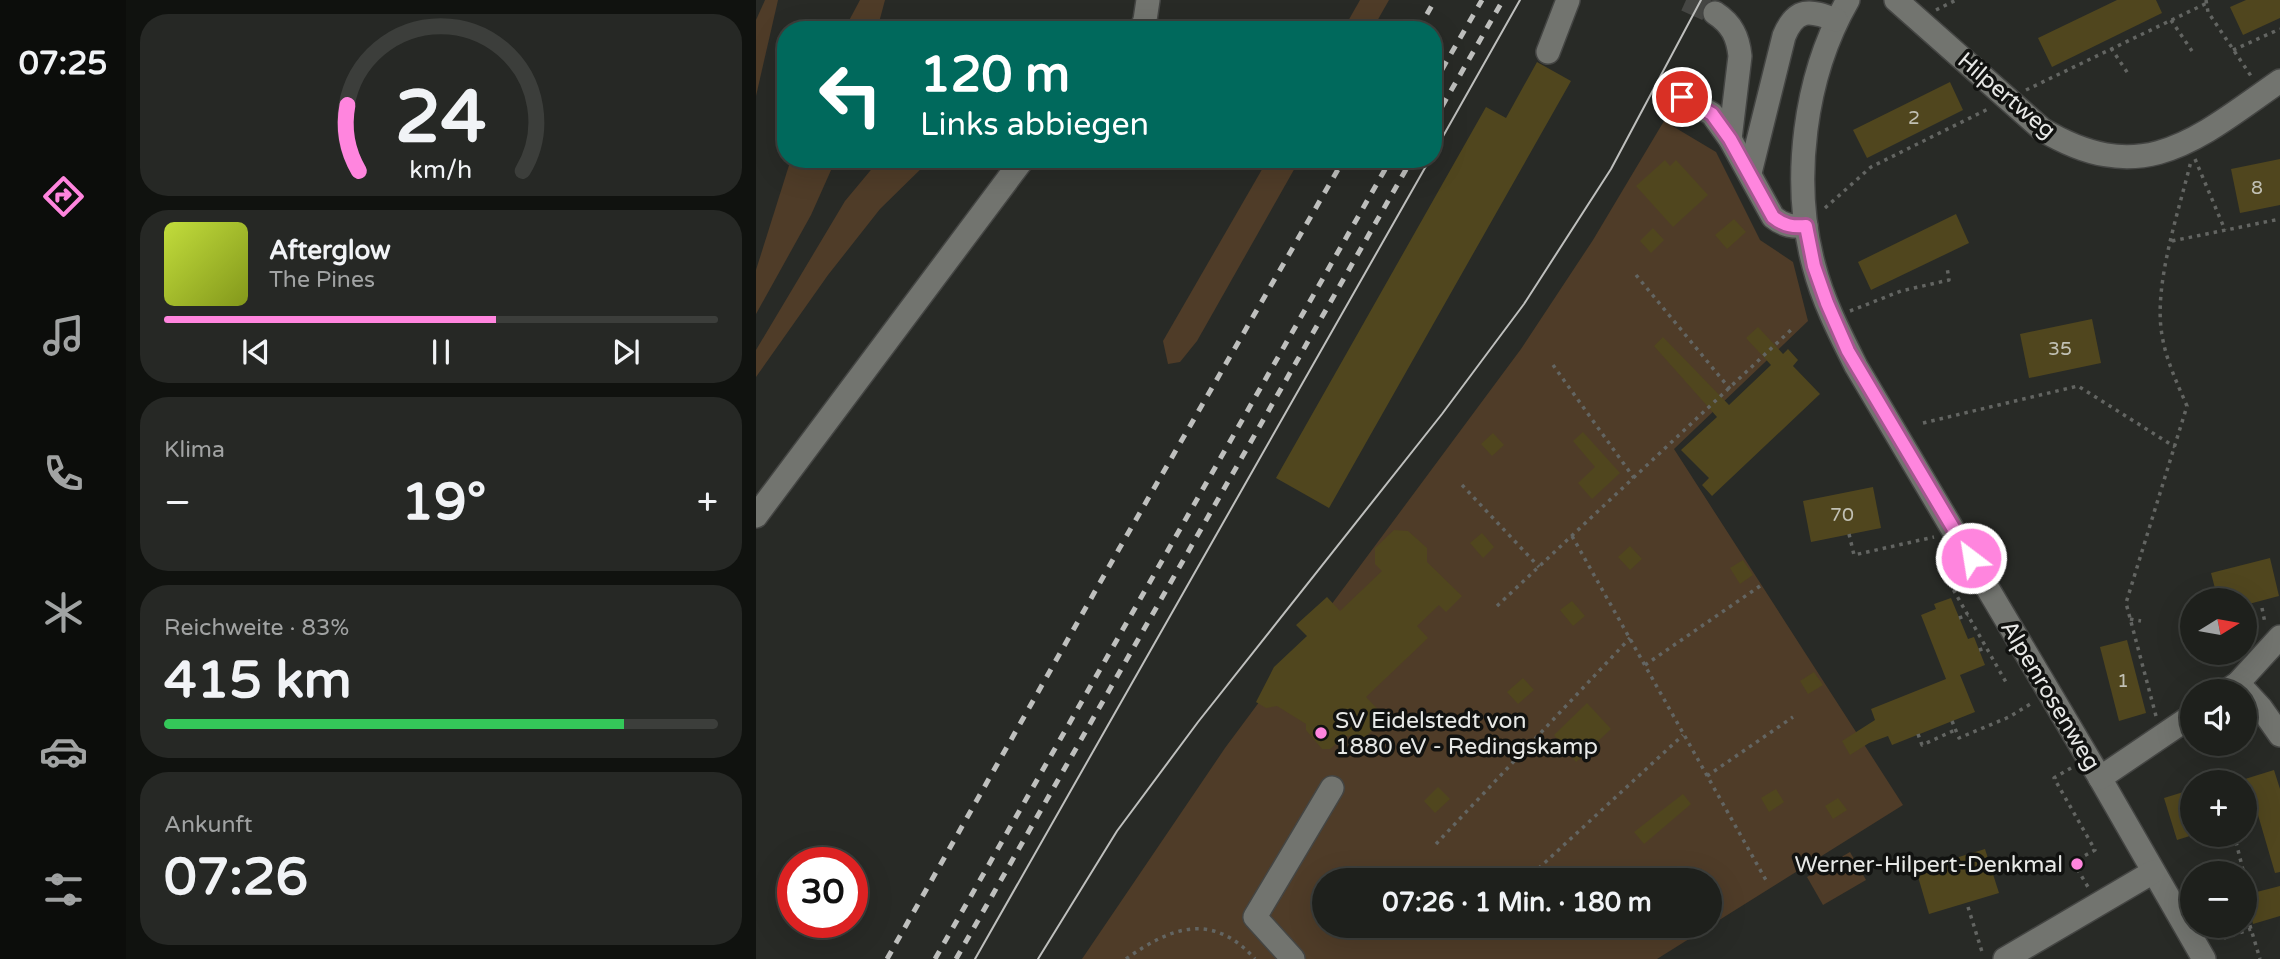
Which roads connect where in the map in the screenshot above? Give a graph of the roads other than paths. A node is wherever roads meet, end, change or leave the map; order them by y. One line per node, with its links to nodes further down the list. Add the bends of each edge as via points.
1 (1147, 0): 6 (street)
2 (1568, 0): 7 (street)
3 (1896, 0): 8 (street, Hilpertweg, via 2043,130 2093,153 2116,158 2138,157 2187,143)
4 (1842, 10): 12 (street, via 1796,16 1789,23); 13 (street, Alpenrosenweg, via 1810,98 1805,142)
5 (1715, 13): 10 (street, via 1726,20 1739,43)
6 (1145, 21)
7 (1548, 52)
8 (2280, 81)
9 (1682, 97): 10 (street, via 1712,114)
10 (1730, 139): 12 (street)
11 (1016, 168): 14 (street)
12 (1750, 173): 13 (street, via 1773,217 1794,227)
13 (1812, 220): 20 (street, Alpenrosenweg, via 1814,266 1856,366)
14 (756, 516)
15 (2280, 637): 16 (street)
16 (2240, 679)
17 (2257, 705): 19 (street)
18 (2180, 724): 20 (street)
19 (2280, 735)
20 (2101, 778): 22 (street, Alpenrosenweg)
21 (1332, 788): 23 (street, via 1255,917)
22 (2153, 872): 24 (street); 25 (street, Alpenrosenweg)
23 (1293, 959)
24 (2005, 959)
25 (2204, 959)

